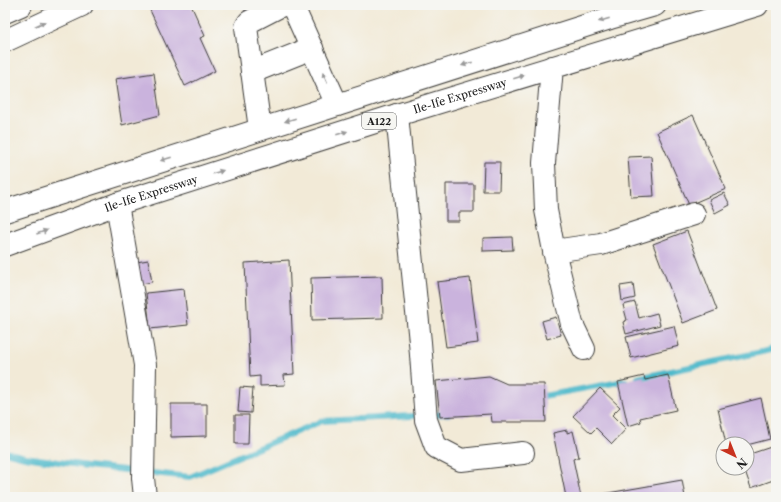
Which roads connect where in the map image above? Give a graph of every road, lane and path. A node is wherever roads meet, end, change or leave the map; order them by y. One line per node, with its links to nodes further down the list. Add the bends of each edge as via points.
1 (20, 5): 7 (main road)
2 (82, 5): 8 (main road, one-way to 2)
3 (282, 5): 11 (main road, via 247,24)
4 (288, 5): 9 (main road, via 294,9)
5 (655, 5): 12 (main road, A122, one-way to 12)
6 (757, 5): 10 (main road, Ile-Ife Expressway / A122)
7 (5, 12)
8 (5, 41)
9 (312, 48): 11 (main road); 12 (main road, one-way to 9)
10 (552, 67): 13 (main road, Ile-Ife Expressway / A122, one-way to 10); 19 (main road, via 544,163 546,210)
11 (252, 72): 14 (main road)
12 (337, 105): 14 (main road, A122, one-way to 14)
13 (397, 115): 15 (main road, Ile-Ife Expressway / A122, one-way to 13); 21 (main road, via 426,420 436,447 461,460)
14 (260, 129): 16 (main road, A122, one-way to 16)
15 (118, 204): 18 (main road, Ile-Ife Expressway / A122, one-way to 15); 22 (main road, via 145,365)
16 (5, 211)
17 (694, 214): 19 (main road, via 601,244)
18 (5, 245)
19 (554, 251): 20 (main road, via 572,324)
20 (584, 349)
21 (523, 453)
22 (145, 497)

